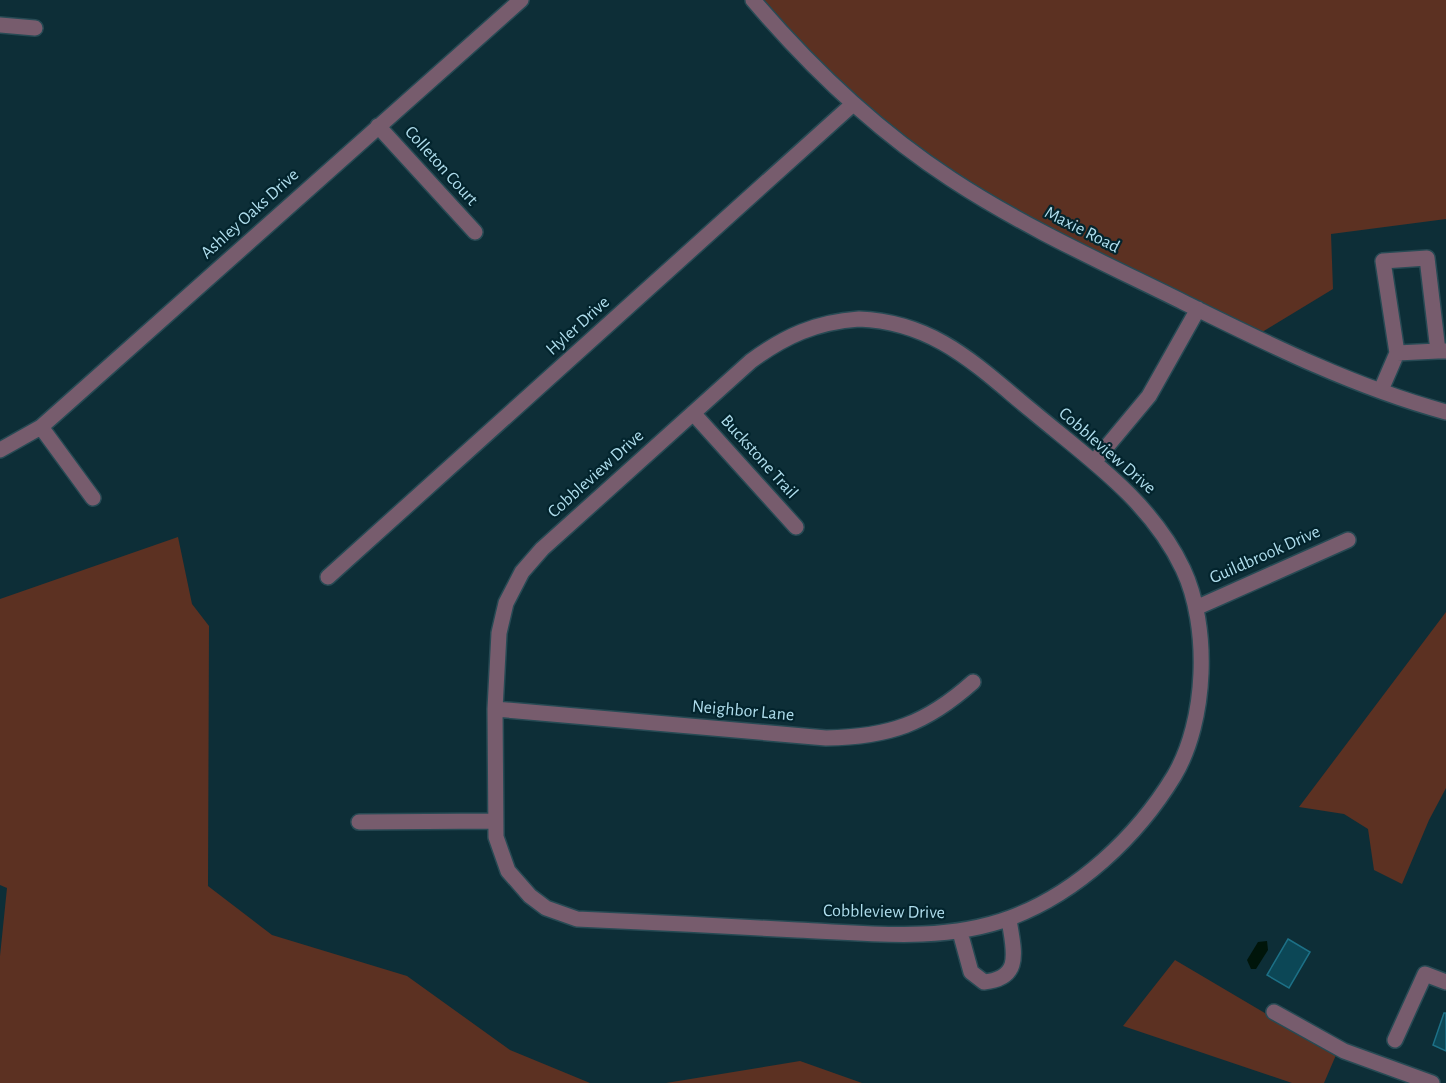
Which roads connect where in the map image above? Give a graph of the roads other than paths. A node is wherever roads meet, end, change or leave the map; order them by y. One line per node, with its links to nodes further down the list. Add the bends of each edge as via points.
1 (521, 0): 6 (street, Ashley Oaks Drive)
2 (753, 0): 5 (street, Maxie Road)
3 (0, 25): 4 (street)
4 (35, 28)
5 (853, 104): 8 (street, Maxie Road, via 912,152 993,205); 20 (street, Hyler Drive)
6 (378, 126): 7 (street, Colleton Court); 14 (street, Ashley Oaks Drive)
7 (475, 232)
8 (1198, 309): 11 (street, Maxie Road, via 1322,367); 16 (street, via 1149,396)
9 (1442, 351): 10 (street); 10 (street, via 1426,258 1383,261)
10 (1397, 353): 11 (street)
11 (1382, 390): 12 (street, Maxie Road)
12 (1446, 412)
13 (693, 413): 16 (street, Cobbleview Drive, via 751,361 792,334 838,320 879,320 917,329 956,348); 18 (street, Buckstone Trail); 23 (street, Cobbleview Drive, via 542,549 522,572 501,620)
14 (41, 427): 15 (street, Ashley Oaks Drive); 17 (street)
15 (0, 450)
16 (1094, 462): 21 (street, Cobbleview Drive, via 1138,501 1165,537 1184,569)
17 (93, 498)
18 (796, 527)
19 (1348, 540): 21 (street, Guildbrook Drive)
20 (328, 577)
21 (1198, 607): 26 (street, Cobbleview Drive, via 1202,652 1198,703 1176,774 1113,852 1041,905)
22 (973, 682): 23 (street, Neighbor Lane, via 938,711 907,727 861,738)
23 (495, 709): 24 (street, Cobbleview Drive)
24 (494, 820): 25 (street); 27 (street, Cobbleview Drive, via 500,853 518,885 546,908 577,919 900,935)
25 (359, 822)
26 (1009, 919): 27 (street, Cobbleview Drive); 27 (street, via 1012,968 1000,980 984,982 971,972)
27 (960, 932)
28 (1446, 982): 30 (street, via 1425,974)
29 (1274, 1012): 31 (street, via 1344,1051)
30 (1395, 1040)
31 (1432, 1083)

